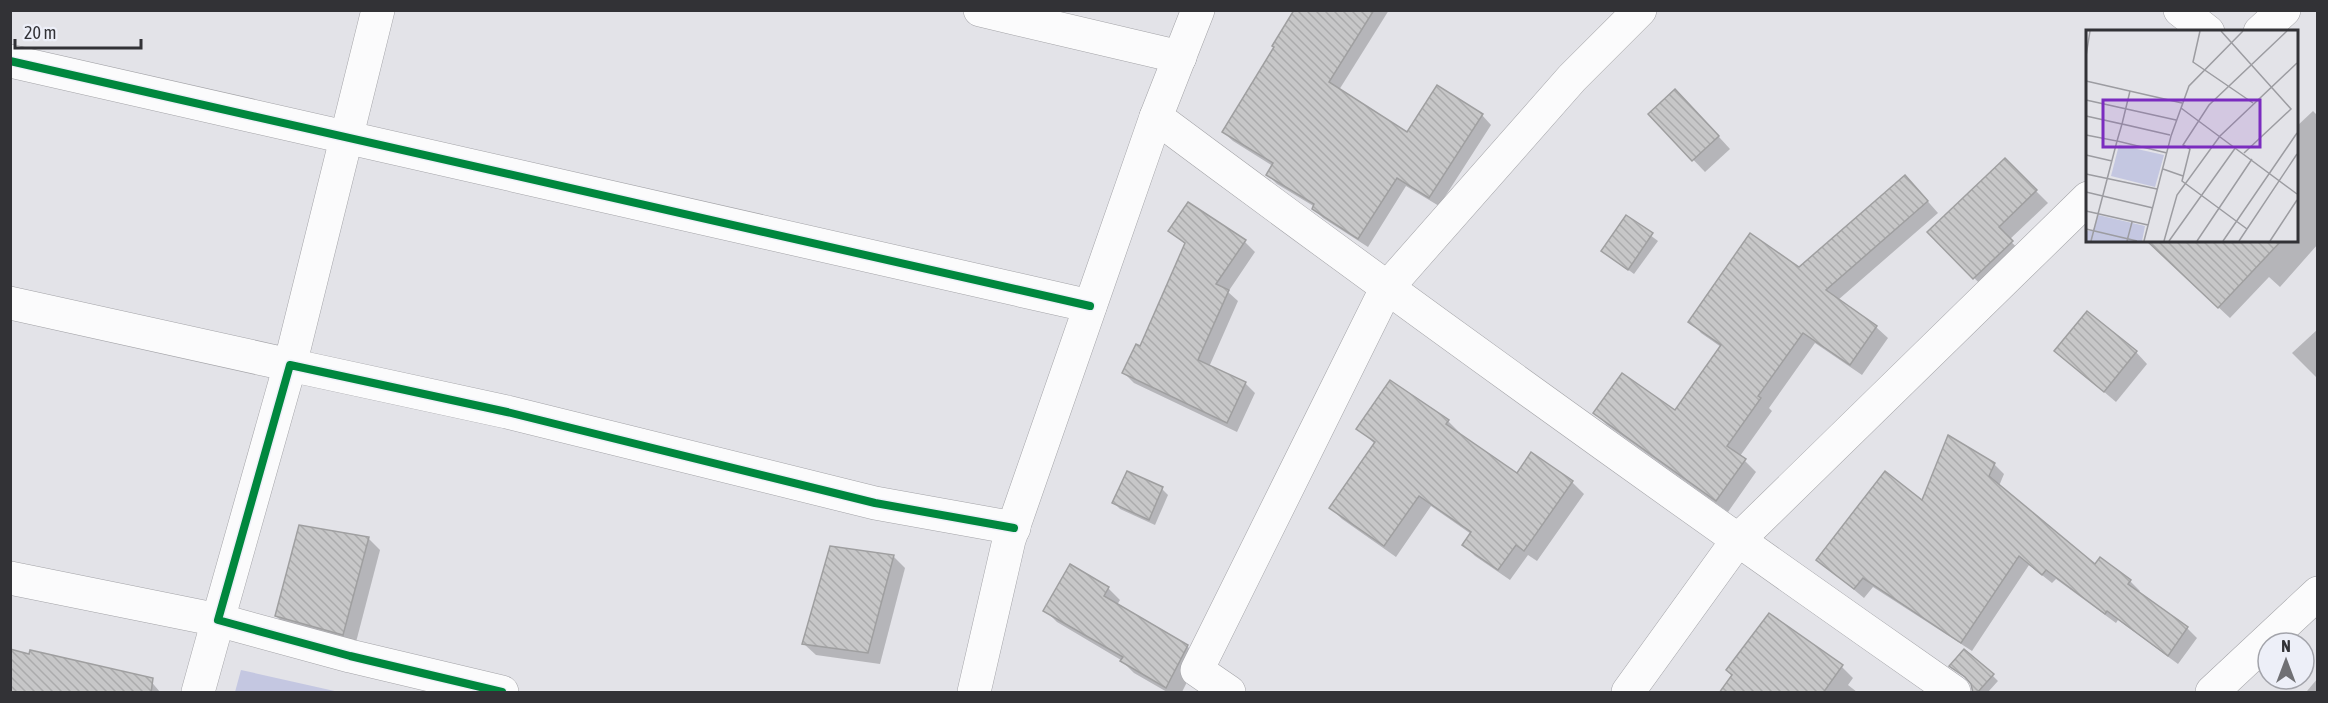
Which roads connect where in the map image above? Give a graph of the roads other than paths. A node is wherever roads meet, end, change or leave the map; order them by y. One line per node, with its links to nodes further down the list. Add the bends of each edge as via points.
1 (378, 10): 12 (street)
2 (980, 10): 9 (street)
3 (1198, 10): 9 (street)
4 (1640, 10): 14 (street, via 1572,78)
5 (2180, 10): 7 (street)
6 (2284, 10): 8 (street)
7 (2205, 30)
8 (2262, 30)
9 (1180, 57): 11 (street)
10 (10, 61): 12 (street)
11 (1156, 117): 14 (street); 16 (street)
12 (346, 137): 16 (street); 17 (street)
13 (2086, 200): 19 (street)
14 (1386, 289): 19 (street); 26 (street, via 1197,670)
15 (10, 303): 17 (street)
16 (1090, 306): 18 (street)
17 (290, 364): 18 (street, via 507,412 875,502); 22 (street)
18 (1014, 528): 25 (street)
19 (1737, 541): 27 (street); 28 (street)
20 (10, 578): 22 (street)
21 (2318, 593): 29 (street)
22 (218, 620): 23 (street); 24 (street)
23 (198, 693)
24 (502, 693)
25 (974, 693)
26 (1229, 693)
27 (1628, 693)
28 (1954, 693)
29 (2212, 693)

